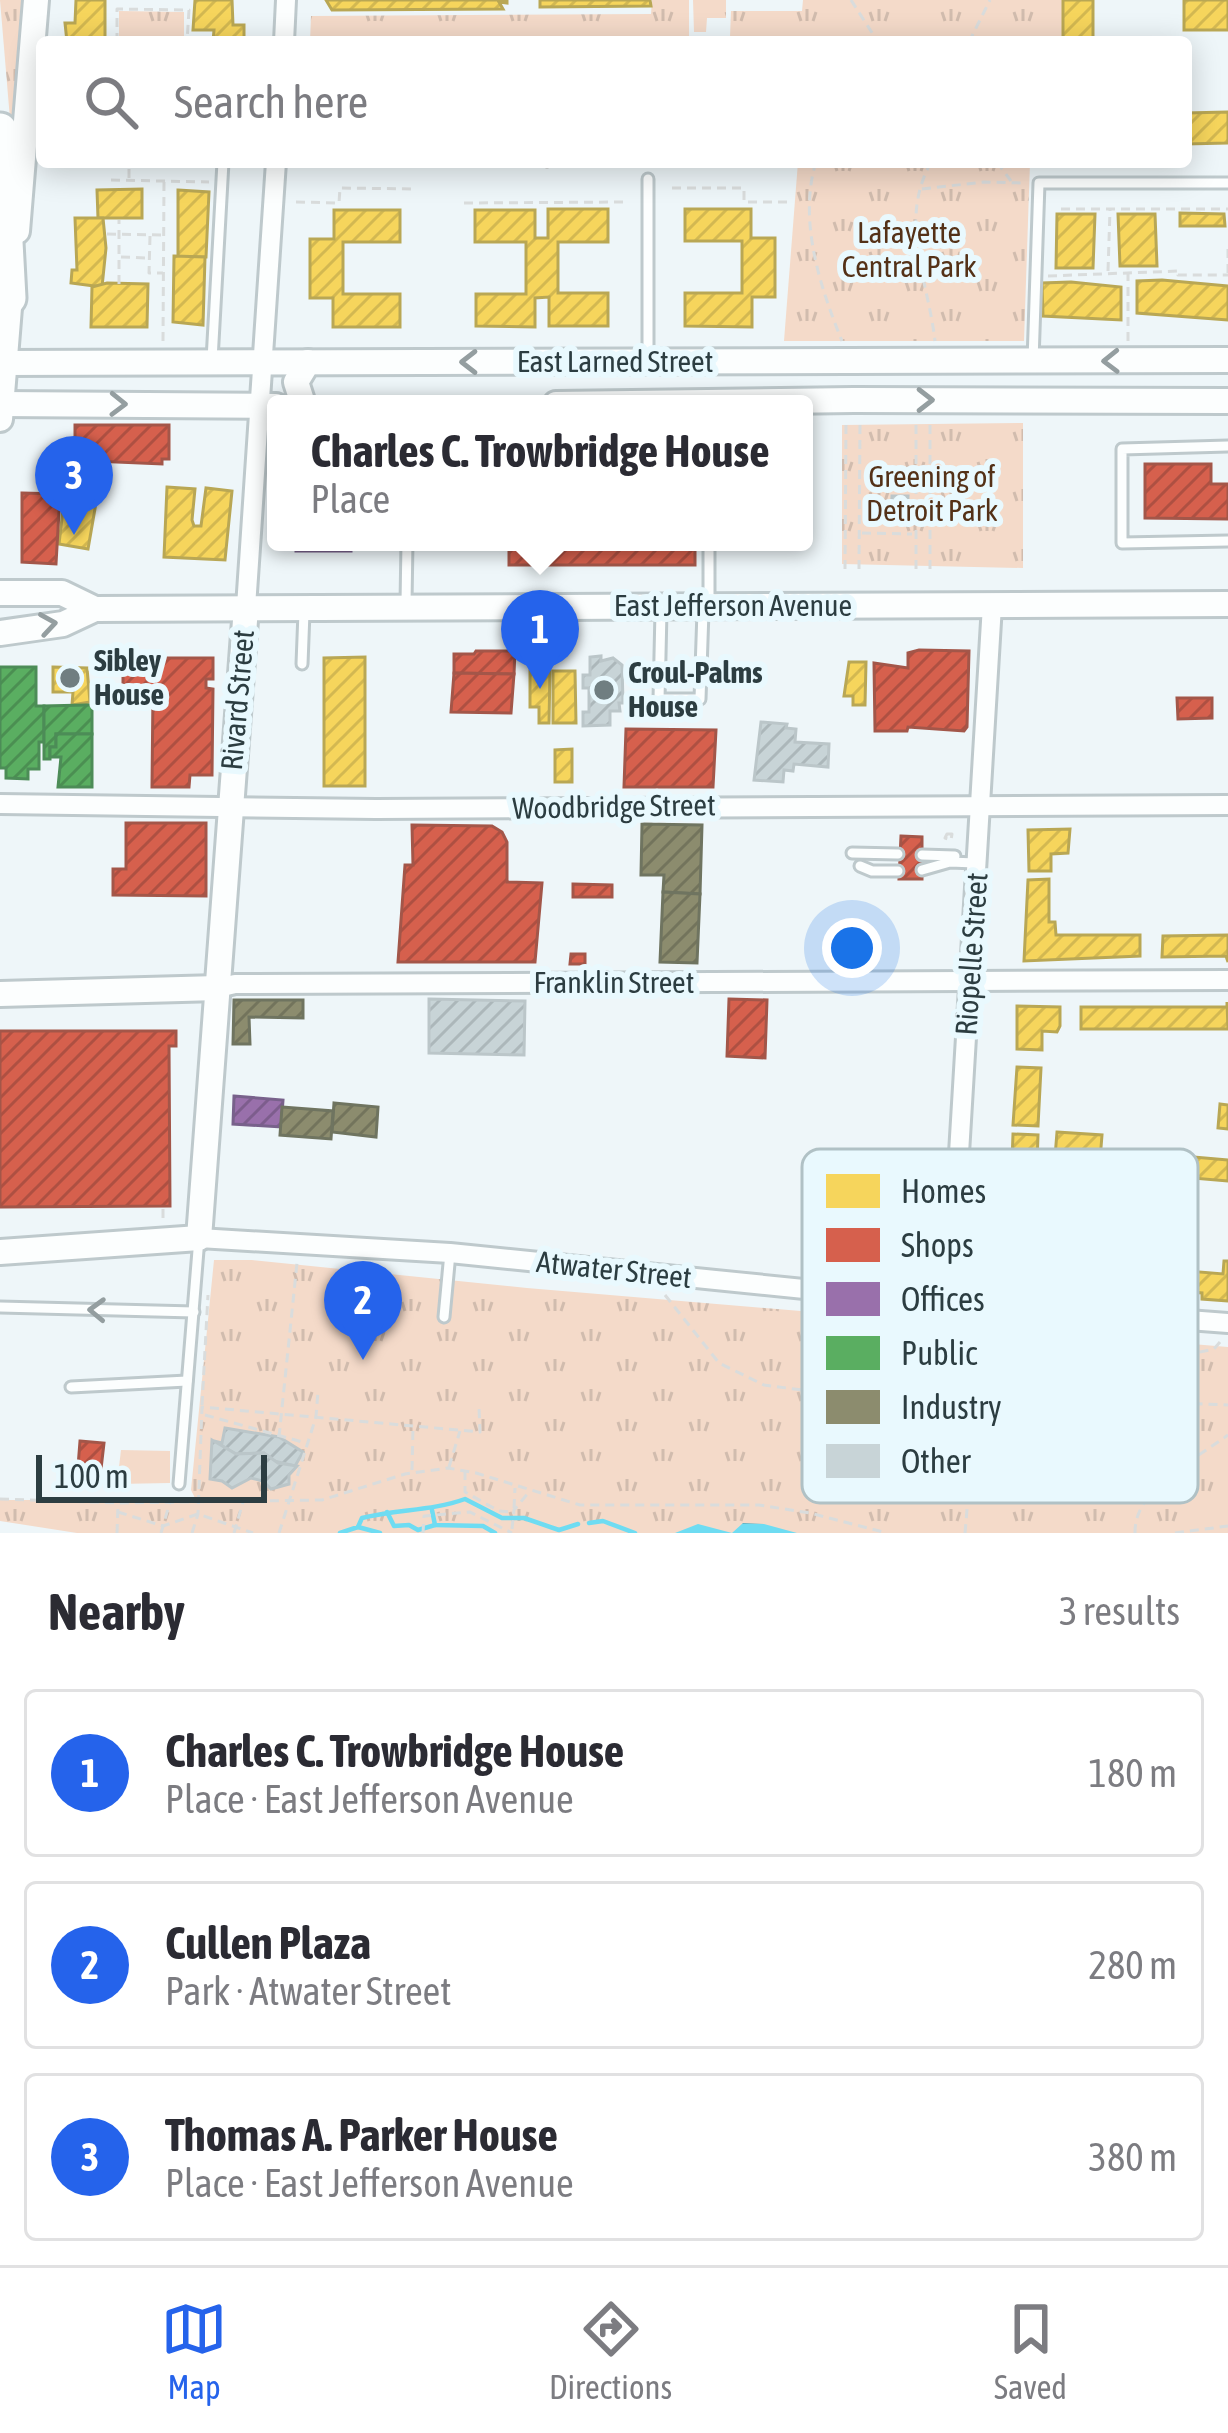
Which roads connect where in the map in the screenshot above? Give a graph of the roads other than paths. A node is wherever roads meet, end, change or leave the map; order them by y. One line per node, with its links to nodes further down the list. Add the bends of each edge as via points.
1 (36, 0): 9 (street)
2 (286, 0): 3 (street)
3 (284, 36)
4 (0, 130): 9 (highway)
5 (223, 168): 12 (lane)
6 (276, 168): 13 (street, Rivard Street)
7 (648, 179): 15 (lane)
8 (1228, 183): 16 (lane, via 1039,183)
9 (9, 298): 17 (street)
10 (849, 352): 15 (street, East Larned Street); 16 (street, East Larned Street); 26 (street)
11 (1228, 360): 16 (street, East Larned Street, one-way to 16)
12 (212, 362): 13 (street, East Larned Street); 18 (street, East Larned Street)
13 (264, 362): 14 (street, East Larned Street); 19 (street, Rivard Street)
14 (308, 362): 15 (street, East Larned Street, one-way to 14); 20 (street, via 296,382)
15 (648, 362)
16 (1033, 362)
17 (1, 363): 18 (street, East Larned Street); 22 (street)
18 (50, 363): 23 (street, via 41,382)
19 (268, 395)
20 (300, 395)
21 (1228, 401): 26 (street, East Larned Street, one-way to 21)
22 (1, 404): 23 (street); 27 (street)
23 (47, 404): 24 (street, one-way to 24)
24 (267, 406)
25 (813, 411): 26 (street, East Larned Street)
26 (854, 414)
27 (0, 418)
28 (267, 423): 38 (street, Rivard Street)
29 (1228, 446): 30 (lane, via 1122,449 1122,543)
30 (1228, 541)
31 (406, 551): 40 (lane)
32 (709, 551): 37 (lane)
33 (0, 593): 41 (street, East Jefferson Avenue, via 62,593)
34 (1228, 604): 35 (street, East Jefferson Avenue)
35 (992, 605): 37 (street, East Jefferson Avenue); 46 (street, Riopelle Street)
36 (661, 606): 37 (street, East Jefferson Avenue); 37 (lane, via 658,699 700,699); 40 (street, East Jefferson Avenue)
37 (706, 606)
38 (246, 607): 39 (street, East Jefferson Avenue); 41 (street, East Jefferson Avenue); 45 (street, Rivard Street)
39 (304, 607): 40 (street, East Jefferson Avenue); 43 (lane)
40 (406, 607)
41 (95, 609): 42 (street, East Jefferson Avenue, one-way to 41, via 63,624)
42 (0, 634)
43 (302, 664)
44 (0, 804): 45 (street, Woodbridge Street)
45 (229, 806): 46 (street, Woodbridge Street); 57 (street, Rivard Street)
46 (982, 806): 47 (street, Woodbridge Street); 51 (street, Riopelle Street)
47 (1228, 806)
48 (852, 853): 49 (lane)
49 (898, 854)
50 (922, 855): 51 (lane)
51 (978, 861): 54 (lane); 56 (street, Riopelle Street)
52 (860, 866): 53 (lane)
53 (898, 871)
54 (922, 871)
55 (1228, 980): 56 (street, Franklin Street)
56 (970, 981): 57 (street, Franklin Street); 59 (street, Riopelle Street)
57 (218, 988): 58 (street, Franklin Street); 60 (street, Rivard Street)
58 (0, 994)
59 (960, 1149)
60 (199, 1238): 61 (street, Atwater Street); 62 (street, Atwater Street); 65 (lane)
61 (0, 1252)
62 (451, 1253): 63 (street, Atwater Street); 66 (lane)
63 (802, 1288)
64 (0, 1307): 65 (lane, one-way to 64)
65 (194, 1312): 69 (lane)
66 (444, 1317)
67 (1198, 1321): 68 (street, Atwater Street)
68 (1228, 1323)
69 (187, 1381): 70 (lane); 71 (lane)
70 (70, 1387)
71 (179, 1484)

